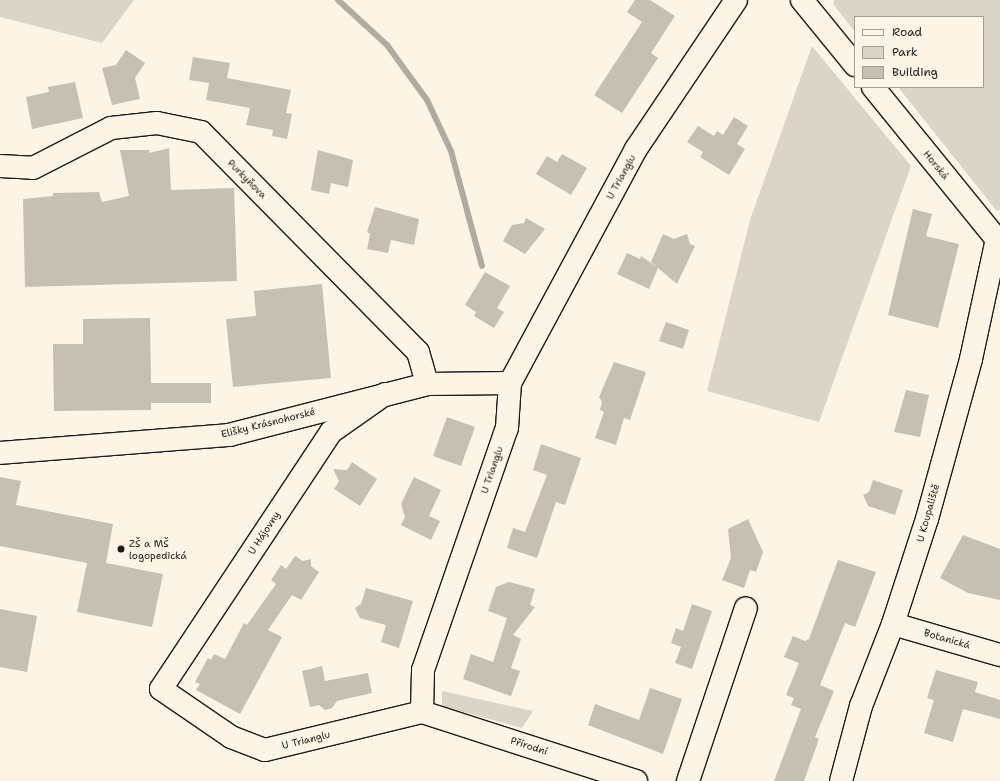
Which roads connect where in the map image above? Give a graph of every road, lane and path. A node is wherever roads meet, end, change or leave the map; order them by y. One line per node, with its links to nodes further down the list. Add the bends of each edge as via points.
1 (736, 0): 7 (street, U Trianglu, via 636,149)
2 (802, 0): 3 (street)
3 (854, 64)
4 (874, 88): 6 (street, Horská)
5 (0, 166): 8 (street, Purkyňova, via 33,168 110,128 157,123 201,132 418,352)
6 (999, 240): 12 (street, U Koupaliště, via 971,359 927,519)
7 (510, 383): 8 (street, Elišky Krásnohorské); 15 (street, U Trianglu, via 507,428 423,670)
8 (427, 384): 9 (street, Elišky Krásnohorské)
9 (385, 394): 10 (street, Elišky Krásnohorské, via 229,435); 14 (street, U Hájovny, via 331,432)
10 (0, 453)
11 (746, 608): 17 (street)
12 (893, 624): 13 (street, Botanická); 18 (street, U Koupaliště, via 861,706)
13 (1000, 655)
14 (161, 689): 15 (street, U Trianglu, via 231,737 266,750)
15 (422, 712): 16 (street, Přírodní)
16 (636, 781)
17 (688, 781)
18 (841, 781)

